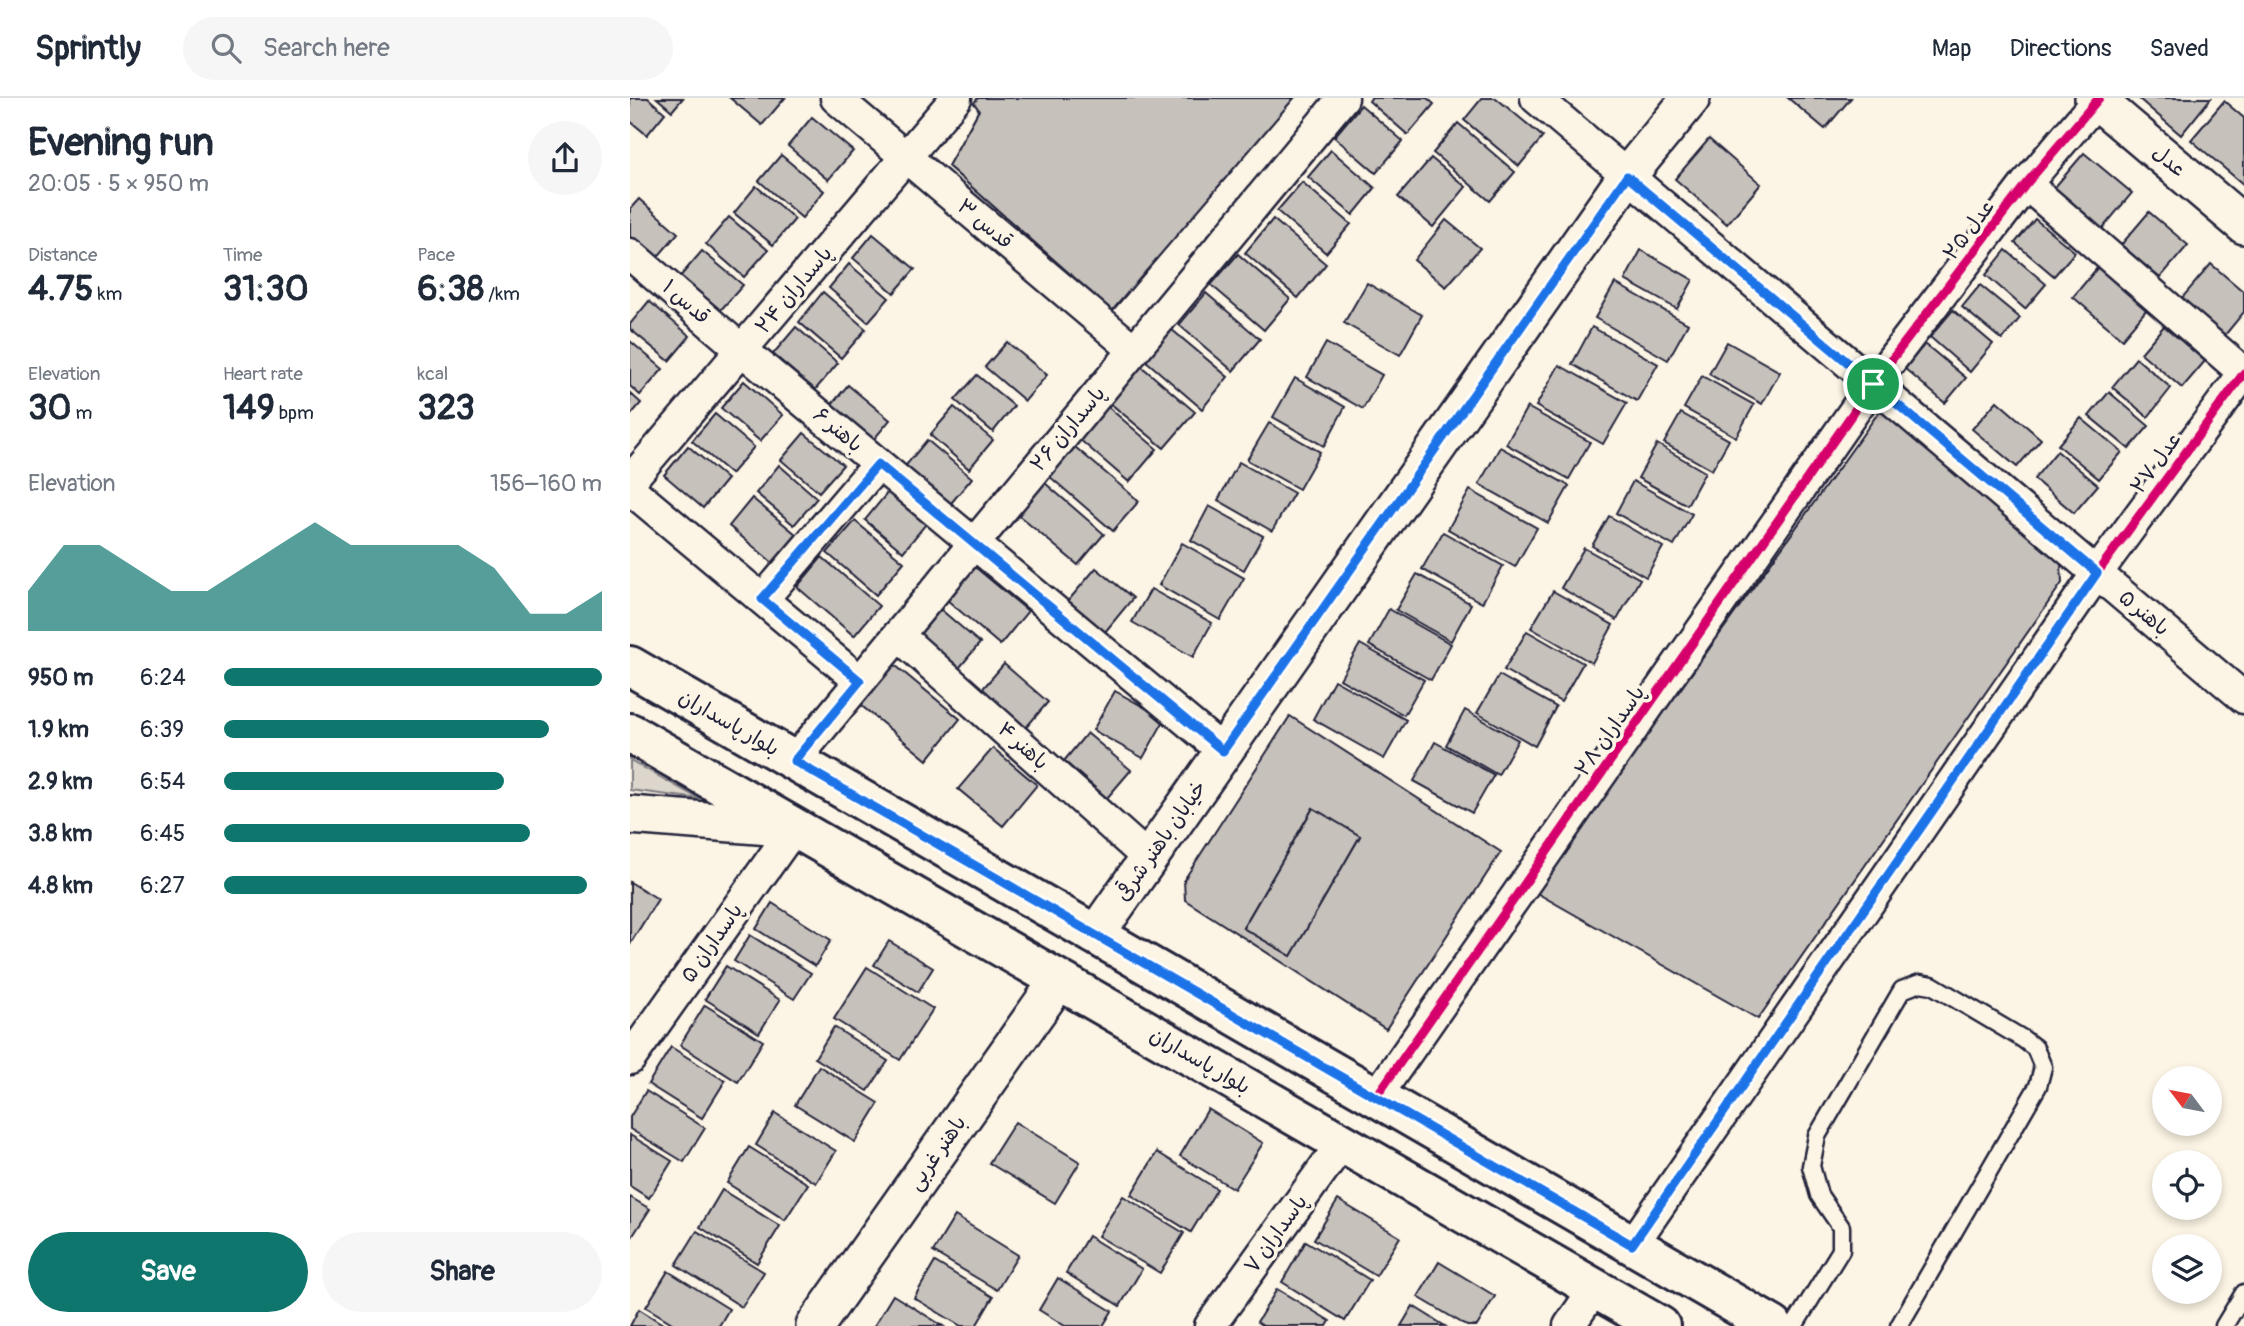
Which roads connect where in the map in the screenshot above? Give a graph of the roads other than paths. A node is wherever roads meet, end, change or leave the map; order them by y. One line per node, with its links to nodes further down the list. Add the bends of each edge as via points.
1 (836, 98): 7 (street, قدس ۳)
2 (956, 98): 7 (street, پاسداران ۲۴)
3 (1343, 98): 12 (street, پاسداران ۲۶)
4 (1536, 98): 8 (street, باهنر ۵)
5 (1691, 98): 8 (street, خیابان باهنر شرقی)
6 (2097, 99): 9 (street, عدل ۲۵); 10 (street, عدل)
7 (905, 157): 12 (street, قدس ۳); 13 (street, پاسداران ۲۴)
8 (1627, 176): 15 (street, باهنر ۵); 27 (street, خیابان باهنر شرقی)
9 (2026, 184): 14 (street); 15 (street, عدل ۲۵)
10 (2244, 225)
11 (630, 254): 13 (street, قدس ۱)
12 (1134, 350): 19 (street, پاسداران ۲۶)
13 (743, 351): 16 (street, باهنر ۶); 17 (street, پاسداران ۲۴)
14 (2244, 373): 20 (street, عدل ۲۷)
15 (1873, 384): 20 (street, باهنر ۵); 35 (street, پاسداران ۲۸)
16 (878, 464): 19 (street, باهنر ۶); 21 (street)
17 (630, 481)
18 (630, 489): 21 (street)
19 (974, 543): 22 (street, پاسداران ۲۶); 27 (street, باهنر ۶)
20 (2097, 573): 25 (street, باهنر ۵); 37 (street, عدل ۲۷)
21 (762, 599): 24 (street)
22 (898, 635): 24 (street, پاسداران ۲۶); 31 (street, باهنر ۴)
23 (630, 666): 28 (main road, بلوار پاسداران)
24 (860, 681): 28 (street, پاسداران ۲۶)
25 (2244, 698)
26 (630, 733): 30 (main road, بلوار پاسداران)
27 (1223, 751): 31 (street, خیابان باهنر شرقی)
28 (794, 761): 32 (main road, بلوار پاسداران)
29 (630, 815): 30 (street)
30 (794, 828): 33 (main road, بلوار پاسداران); 34 (street, پاسداران ۵)
31 (1148, 858): 32 (street, خیابان باهنر شرقی)
32 (1095, 935): 35 (main road, بلوار پاسداران)
33 (1059, 980): 36 (main road, بلوار پاسداران); 40 (street, باهنر غربی)
34 (630, 1059)
35 (1376, 1097): 37 (main road, بلوار پاسداران)
36 (1342, 1143): 38 (main road, بلوار پاسداران); 41 (street, پاسداران ۷)
37 (1632, 1245): 44 (main road, بلوار پاسداران)
38 (1595, 1289): 42 (street); 43 (main road, بلوار پاسداران)
39 (2244, 1293): 47 (lane)
40 (815, 1326)
41 (1210, 1326)
42 (1569, 1326)
43 (1660, 1326)
44 (1773, 1326)
45 (1794, 1326): 46 (lane, via 1841,1250 1841,1227 1819,1195 1811,1166 1817,1136 1902,990 1920,983 1932,985 2023,1039 2035,1048 2043,1067 2038,1086)
46 (1899, 1326)
47 (2224, 1326)

